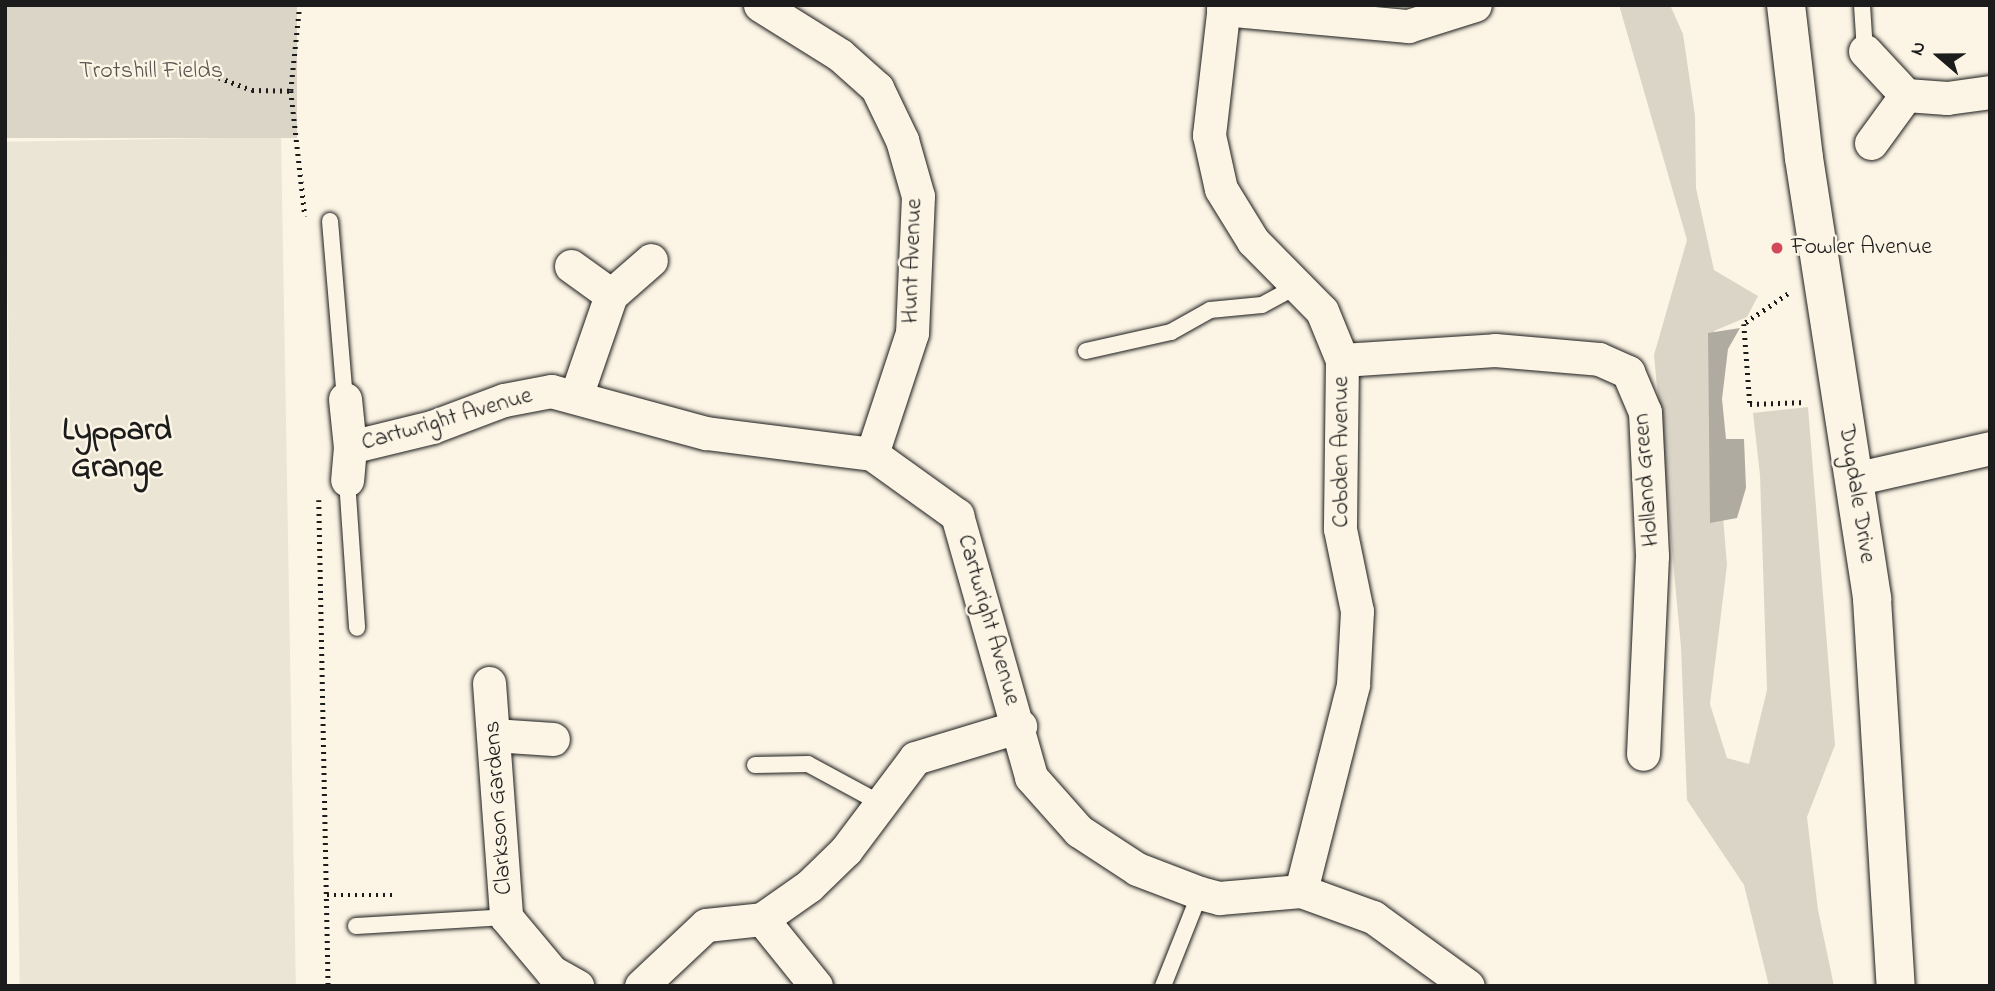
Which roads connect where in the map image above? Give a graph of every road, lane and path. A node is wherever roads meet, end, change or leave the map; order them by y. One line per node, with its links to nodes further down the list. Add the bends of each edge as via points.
1 (760, 5): 25 (street, Hunt Avenue, via 839,55 877,88 902,140 918,195 912,333)
2 (1475, 5): 5 (street, via 1408,26)
3 (1786, 5): 15 (street, Dugdale Drive)
4 (1861, 5): 6 (lane)
5 (1223, 7): 16 (street, Cobden Avenue, via 1209,135 1221,189 1253,241)
6 (1865, 51): 10 (street)
7 (186, 65): 8 (path, via 252,90)
8 (291, 91)
9 (1990, 92): 10 (street, via 1947,98)
10 (1906, 94): 11 (street)
11 (1871, 143)
12 (330, 221): 21 (lane)
13 (651, 260): 17 (street)
14 (571, 266): 17 (street)
15 (1821, 272): 22 (street, Dugdale Drive); 22 (path, via 1744,324 1750,404)
16 (1298, 285): 18 (lane, via 1262,305 1210,310 1171,332); 19 (street, Cobden Avenue, via 1322,311)
17 (611, 295): 20 (street)
18 (1086, 351)
19 (1342, 360): 33 (street, Holland Green, via 1495,350 1599,359 1628,372 1646,412 1652,556); 36 (street, Cobden Avenue, via 1340,529 1357,611 1353,685)
20 (576, 396): 23 (street, Cartwright Avenue, via 551,391 503,400 432,427); 25 (street, Cartwright Avenue, via 706,433)
21 (345, 399): 23 (street)
22 (1842, 400): 26 (street, Dugdale Drive)
23 (350, 447): 27 (street)
24 (1990, 448): 26 (street)
25 (872, 454): 30 (street, Cartwright Avenue, via 957,514)
26 (1854, 479): 46 (street, Dugdale Drive, via 1872,599)
27 (347, 480): 28 (lane)
28 (356, 628)
29 (489, 683): 31 (street, Clarkson Gardens)
30 (1020, 726): 35 (street, via 915,758); 37 (street, Cartwright Avenue, via 1031,777 1079,831 1137,869)
31 (494, 735): 32 (street); 38 (street, Clarkson Gardens)
32 (553, 739)
33 (1643, 754)
34 (755, 765): 35 (lane, via 808,764)
35 (880, 803): 39 (street, via 846,850 809,886)
36 (1301, 891): 37 (street, Cartwright Avenue, via 1219,898); 45 (street, Cartwright Avenue, via 1373,916)
37 (1200, 894): 44 (lane)
38 (506, 917): 40 (lane); 41 (street, Clarkson Gardens, via 552,972)
39 (762, 919): 42 (street, via 706,925); 43 (street)
40 (356, 926)
41 (577, 986)
42 (641, 986)
43 (816, 986)
44 (1163, 986)
45 (1468, 986)
46 (1896, 986)

